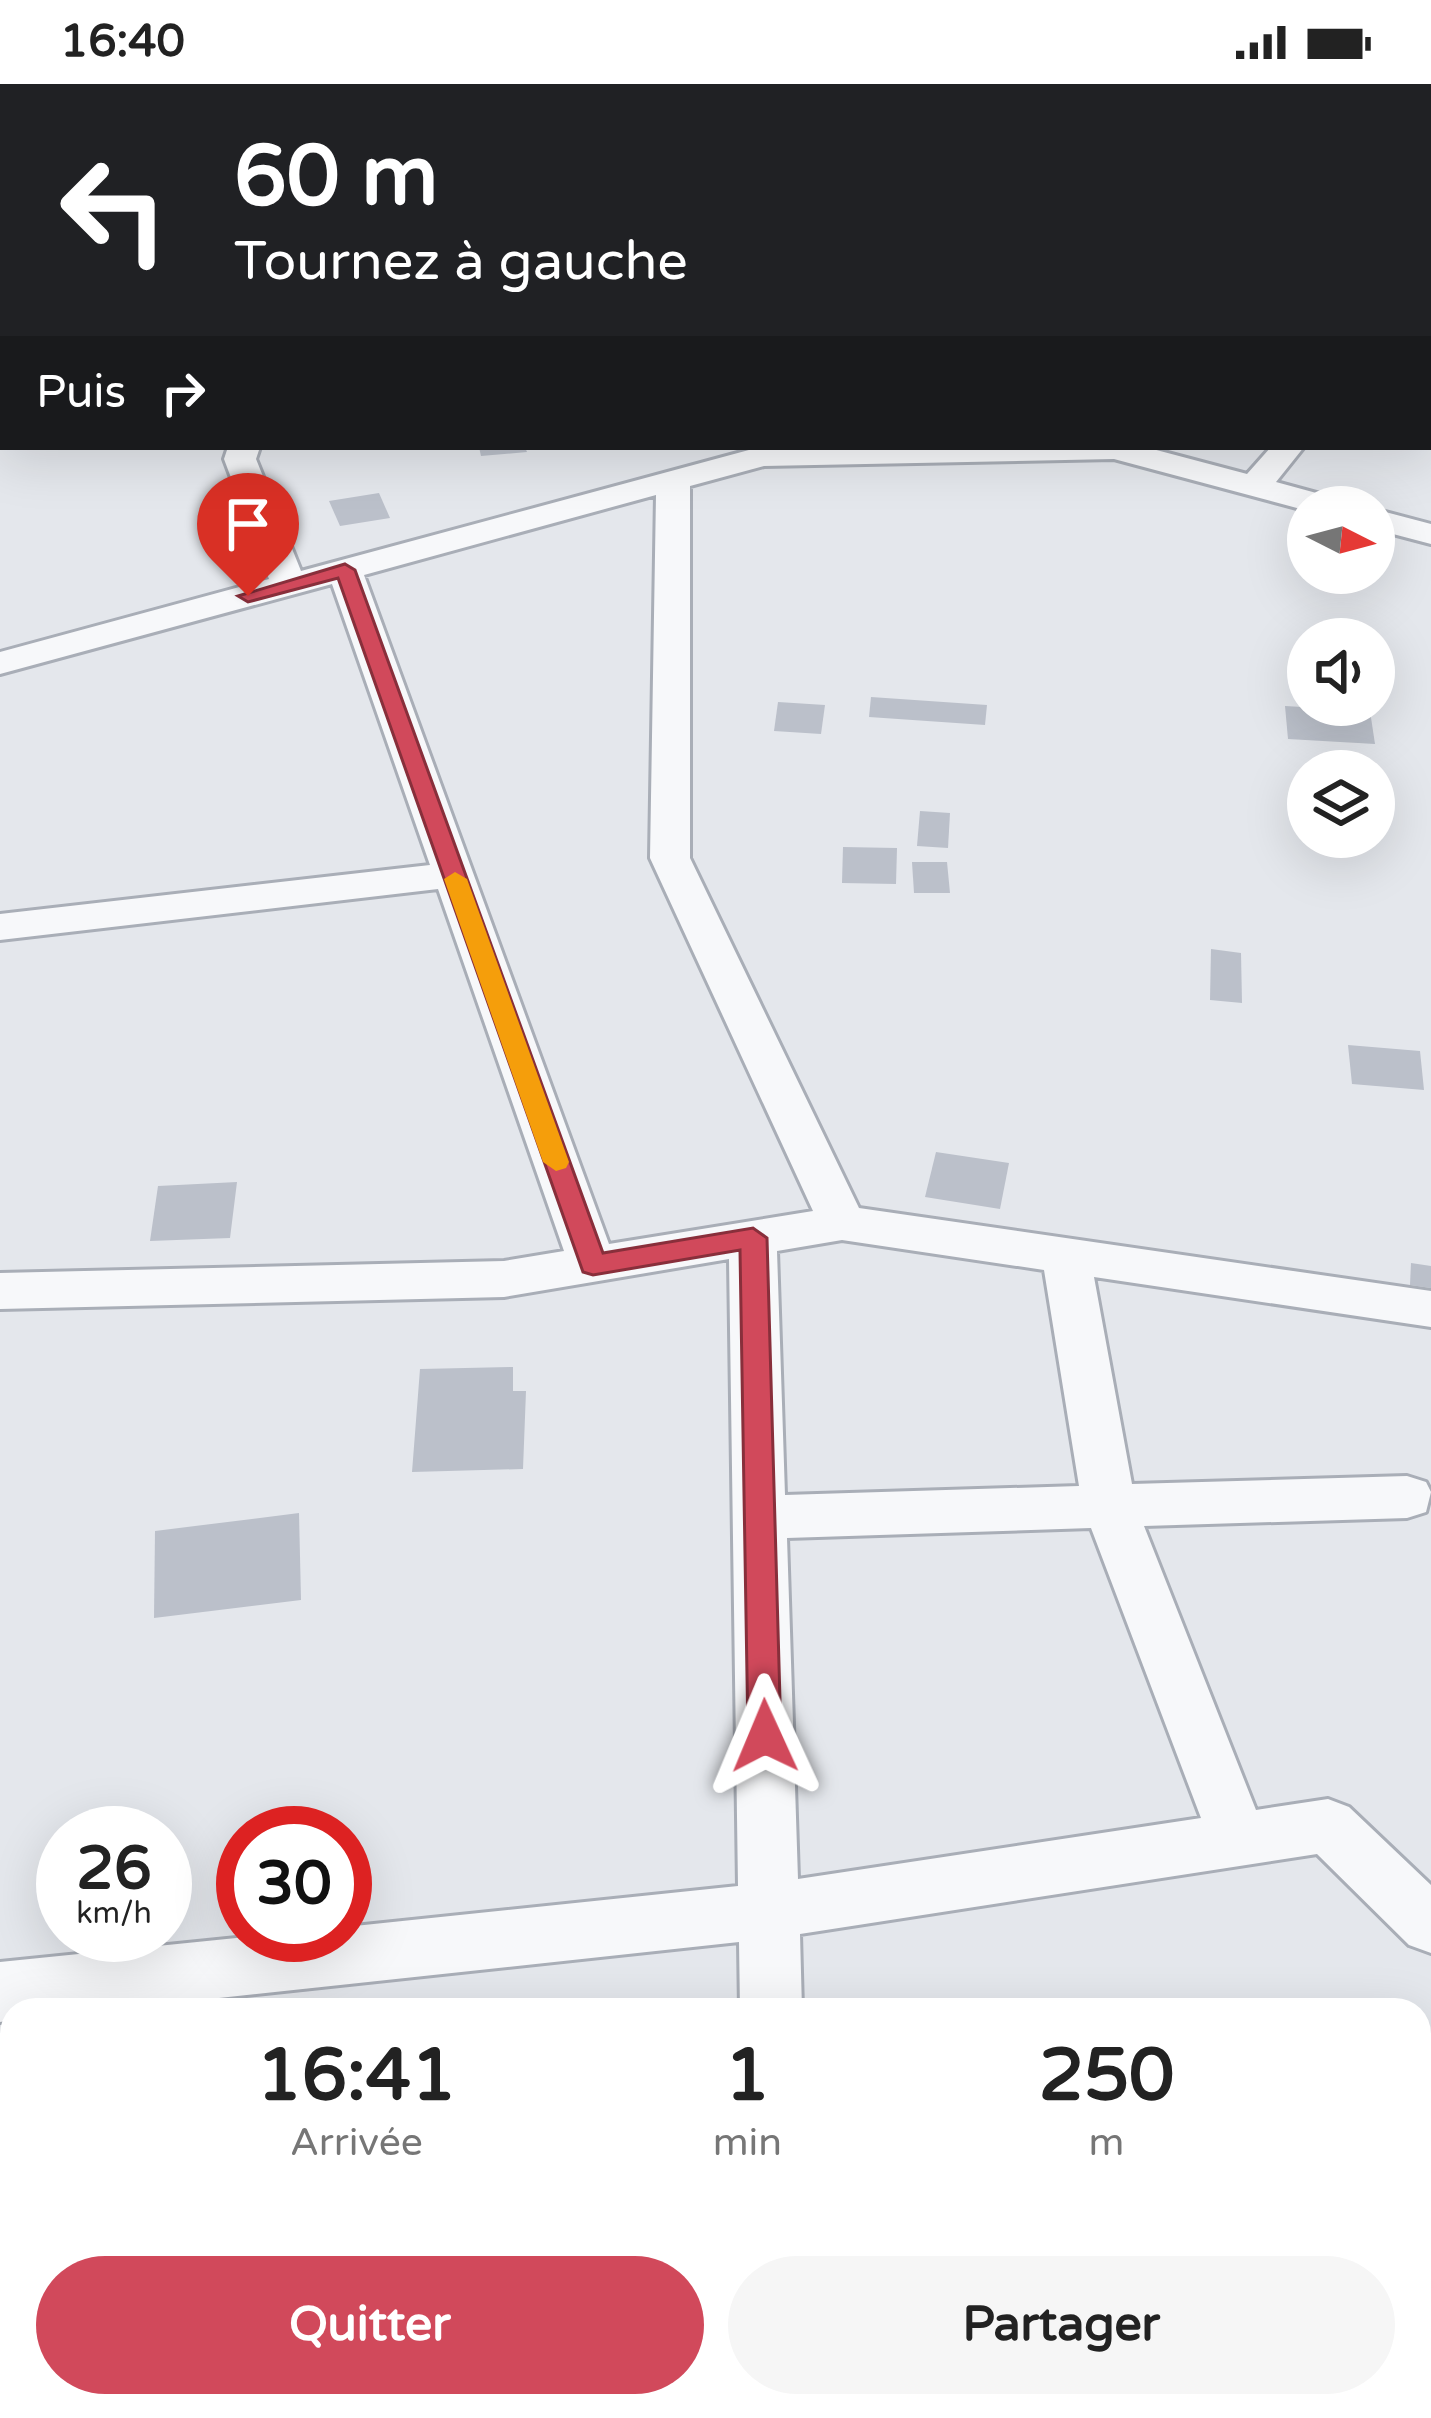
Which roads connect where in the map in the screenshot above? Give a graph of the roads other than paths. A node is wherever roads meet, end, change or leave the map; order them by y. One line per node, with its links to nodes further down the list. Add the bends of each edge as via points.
1 (243, 450): 11 (street)
2 (1025, 450): 5 (street, via 763,456)
3 (1119, 450): 6 (street)
4 (1285, 450): 6 (street)
5 (673, 481): 10 (street); 15 (street, via 670,858)
6 (1254, 487): 7 (street)
7 (1287, 496)
8 (1395, 525): 9 (street)
9 (1431, 534)
10 (345, 570): 11 (street); 13 (street)
11 (289, 584): 12 (street)
12 (0, 663)
13 (454, 875): 14 (street); 18 (street)
14 (0, 927)
15 (842, 1222): 16 (street); 17 (street)
16 (753, 1238): 18 (street); 23 (street)
17 (1066, 1256): 20 (street); 22 (street)
18 (593, 1265): 19 (street, via 504,1280)
19 (0, 1291)
20 (1431, 1309)
21 (1407, 1497): 22 (street)
22 (1109, 1506): 23 (street); 24 (street)
23 (760, 1517): 25 (street)
24 (1238, 1839): 25 (street); 26 (street, via 1328,1826)
25 (769, 1910): 27 (street); 28 (street)
26 (1431, 1925)
27 (0, 1992)
28 (771, 1998)

